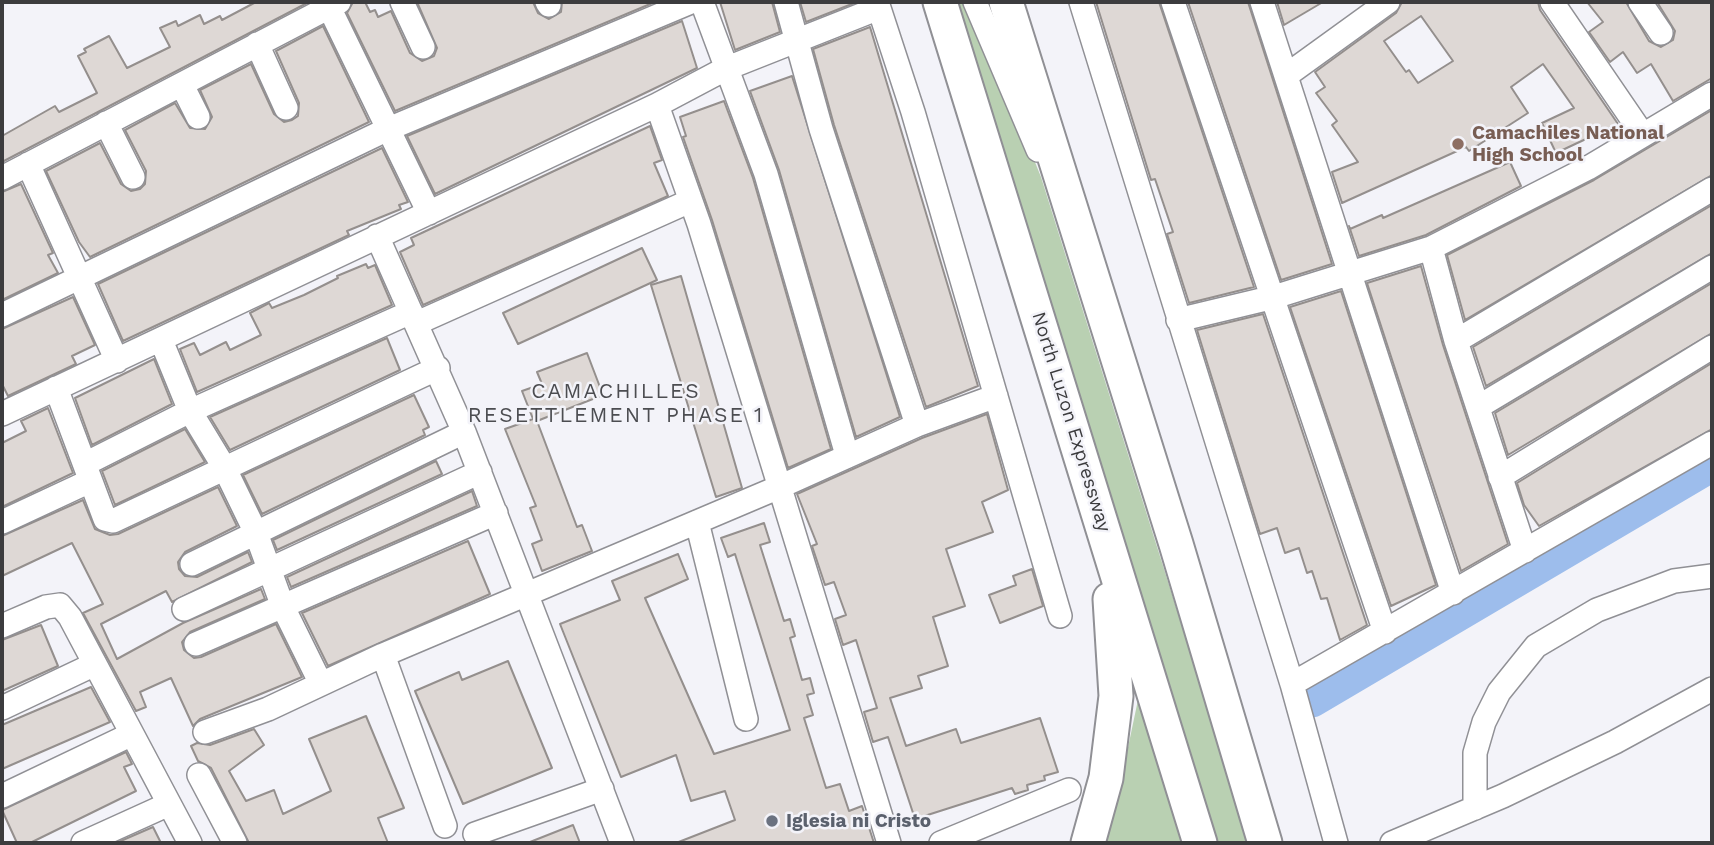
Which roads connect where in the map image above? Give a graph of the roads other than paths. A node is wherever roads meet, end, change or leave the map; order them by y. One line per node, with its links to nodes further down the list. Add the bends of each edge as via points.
1 (402, 2): 19 (street)
2 (691, 2): 28 (street)
3 (702, 2): 20 (street)
4 (786, 2): 17 (street)
5 (940, 2): 66 (highway, North Luzon Expressway)
6 (975, 2): 41 (street)
7 (1006, 2): 41 (highway)
8 (1081, 2): 45 (street)
9 (1173, 2): 42 (street)
10 (1262, 2): 21 (street)
11 (1388, 2): 21 (street)
12 (1552, 2): 29 (street)
13 (1640, 2): 16 (street)
14 (334, 4): 18 (street); 28 (street)
15 (878, 5): 17 (street); 52 (street)
16 (1661, 33)
17 (797, 39): 20 (street); 56 (street, via 821,130)
18 (257, 44): 22 (street); 25 (street)
19 (423, 47)
20 (725, 69): 24 (street); 59 (street, via 774,197)
21 (1287, 75): 39 (street)
22 (182, 85): 26 (street); 27 (street)
23 (1712, 94): 29 (street)
24 (657, 106): 34 (street); 35 (street)
25 (286, 108)
26 (198, 117)
27 (106, 123): 30 (street); 31 (street)
28 (386, 130): 35 (street); 40 (street)
29 (1643, 135): 37 (street, via 1515,208)
30 (28, 164): 32 (street); 40 (street)
31 (133, 177)
32 (2, 178)
33 (1712, 189): 47 (street)
34 (690, 201): 44 (street); 64 (street)
35 (429, 212): 36 (street)
36 (377, 236): 44 (street); 46 (street)
37 (1431, 248): 39 (street); 47 (street)
38 (1712, 267): 53 (street)
39 (1350, 272): 42 (street); 74 (street)
40 (77, 278): 43 (street); 49 (street)
41 (1094, 281): 107 (highway)
42 (1274, 297): 45 (street); 80 (street)
43 (2, 315)
44 (414, 317): 50 (street); 54 (street)
45 (1178, 320): 85 (street)
46 (161, 340): 49 (street); 54 (street)
47 (1456, 341): 53 (street)
48 (1712, 347): 63 (street)
49 (117, 361): 51 (street)
50 (438, 368): 57 (street); 60 (street)
51 (56, 388): 55 (street); 61 (street)
52 (996, 396): 56 (street); 78 (street)
53 (1478, 407): 63 (street)
54 (190, 411): 60 (street); 61 (street)
55 (2, 414)
56 (917, 425): 59 (street)
57 (464, 432): 62 (street); 69 (street)
58 (1712, 443): 70 (street)
59 (847, 455): 64 (street)
60 (225, 467): 61 (street, via 119,520 105,519); 69 (street)
61 (87, 472): 67 (street)
62 (480, 472): 65 (street); 72 (street)
63 (1500, 477): 70 (street)
64 (777, 488): 68 (street); 103 (street)
65 (496, 513): 75 (street); 76 (street)
66 (1100, 513): 105 (highway, via 1116,696 1106,778); 106 (highway, North Luzon Expressway)
67 (2, 522)
68 (697, 522): 75 (street); 88 (street)
69 (256, 533): 71 (street); 72 (street)
70 (1525, 551): 74 (street)
71 (192, 564)
72 (271, 570): 76 (street); 77 (street)
73 (1712, 576): 96 (street, via 1674,581 1597,610 1536,646 1499,692 1484,722 1475,754)
74 (1453, 593): 80 (street)
75 (529, 595): 82 (street); 92 (street)
76 (283, 607): 81 (street); 84 (street)
77 (184, 609)
78 (1060, 616)
79 (2, 626): 83 (street, via 60,605)
80 (1385, 632): 85 (street)
81 (197, 644)
82 (383, 655): 84 (street); 97 (street)
83 (95, 664): 87 (street); 90 (street)
84 (321, 684): 89 (street)
85 (1292, 684): 108 (street)
86 (1712, 689): 96 (street, via 1615,742)
87 (2, 708)
88 (746, 719)
89 (205, 732)
90 (132, 734): 94 (street); 95 (street)
91 (199, 775): 101 (street)
92 (602, 789): 98 (street); 102 (street)
93 (1069, 790): 104 (street)
94 (2, 796)
95 (169, 804): 99 (street); 100 (street)
96 (1475, 808): 109 (street)
97 (438, 835): 98 (street, via 461,825)
98 (477, 839)
99 (83, 843)
100 (190, 843)
101 (235, 843)
102 (622, 843)
103 (889, 843)
104 (941, 843)
105 (1088, 843)
106 (1200, 843)
107 (1265, 843)
108 (1336, 843)
109 (1392, 843)

